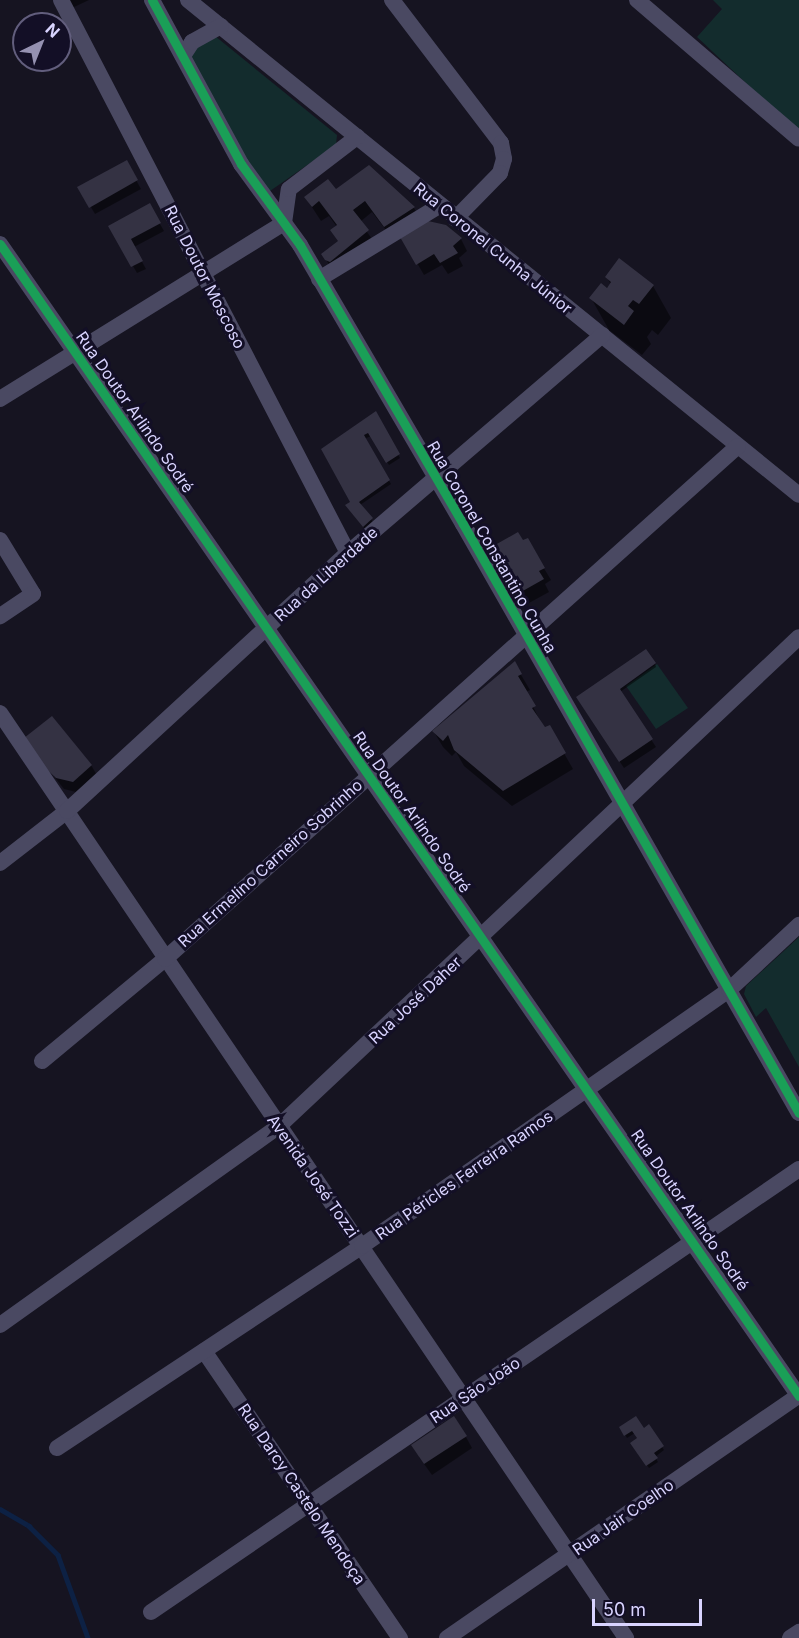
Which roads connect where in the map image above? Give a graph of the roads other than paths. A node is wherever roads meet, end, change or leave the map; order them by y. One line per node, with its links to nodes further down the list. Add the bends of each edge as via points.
1 (61, 0): 16 (street, Rua Doutor Moscoso)
2 (152, 0): 7 (street, Rua Coronel Constantino Cunha)
3 (188, 0): 6 (street, Rua Coronel Cunha Júnior)
4 (392, 0): 13 (street, via 501,143 504,159 500,173)
5 (637, 0): 9 (street)
6 (220, 26): 7 (street, via 199,36); 8 (street, Rua Coronel Cunha Júnior)
7 (183, 56): 11 (street, Rua Coronel Constantino Cunha)
8 (357, 137): 10 (street); 12 (street, Rua Coronel Cunha Júnior)
9 (799, 139)
10 (289, 189): 11 (street); 14 (street)
11 (259, 192): 14 (street, Rua Coronel Constantino Cunha)
12 (439, 206): 13 (street, Rua Coronel Cunha Júnior); 17 (street)
13 (455, 219): 18 (street, Rua Coronel Cunha Júnior)
14 (284, 222): 16 (street); 17 (street, Rua Coronel Constantino Cunha)
15 (0, 244): 19 (street, Rua Doutor Arlindo Sodré)
16 (204, 275): 19 (street); 25 (street, Rua Doutor Moscoso)
17 (319, 279): 22 (street, Rua Coronel Constantino Cunha)
18 (602, 335): 21 (street, Rua Coronel Cunha Júnior); 22 (street, Rua da Liberdade)
19 (75, 352): 20 (street); 27 (street, Rua Doutor Arlindo Sodré)
20 (0, 399)
21 (738, 446): 23 (street, Rua Coronel Cunha Júnior); 29 (street, Rua Ermelino Carneiro Sobrinho)
22 (436, 478): 25 (street, Rua da Liberdade); 29 (street, Rua Coronel Constantino Cunha)
23 (799, 495)
24 (0, 540): 26 (street, via 32,589 32,597)
25 (348, 553): 27 (street, Rua da Liberdade)
26 (0, 616)
27 (265, 628): 31 (street, Rua Doutor Arlindo Sodré); 33 (street, Rua da Liberdade)
28 (799, 637): 32 (street, Rua José Daher)
29 (526, 638): 31 (street, Rua Ermelino Carneiro Sobrinho); 32 (street, Rua Coronel Constantino Cunha)
30 (0, 713): 33 (street, Avenida José Tozzi)
31 (368, 774): 36 (street, Rua Doutor Arlindo Sodré); 37 (street, Rua Ermelino Carneiro Sobrinho)
32 (621, 802): 36 (street, Rua José Daher); 38 (street, Rua Coronel Constantino Cunha)
33 (67, 811): 34 (street, Rua da Liberdade); 37 (street, Avenida José Tozzi)
34 (0, 863)
35 (799, 925): 38 (street, Rua Péricles Ferreira Ramos)
36 (482, 938): 40 (street, Rua Doutor Arlindo Sodré); 42 (street, Rua José Daher)
37 (165, 959): 39 (street, Rua Ermelino Carneiro Sobrinho); 42 (street, Avenida José Tozzi)
38 (729, 990): 40 (street, Rua Péricles Ferreira Ramos); 41 (street, Rua Coronel Constantino Cunha)
39 (42, 1061)
40 (588, 1089): 44 (street, Rua Doutor Arlindo Sodré); 45 (street, Rua Péricles Ferreira Ramos)
41 (799, 1113)
42 (278, 1127): 45 (street, Avenida José Tozzi); 46 (street, Rua José Daher)
43 (799, 1169): 44 (street, Rua São João)
44 (693, 1242): 48 (street, Rua Doutor Arlindo Sodré); 49 (street, Rua São João)
45 (362, 1246): 47 (street, Rua Péricles Ferreira Ramos); 49 (street, Avenida José Tozzi)
46 (0, 1325)
47 (204, 1351): 50 (street, Rua Péricles Ferreira Ramos); 51 (street, Rua Darcy Castelo Mendoça)
48 (799, 1395): 52 (street, Rua Jair Coelho)
49 (463, 1397): 51 (street, Rua São João); 52 (street, Avenida José Tozzi)
50 (57, 1448)
51 (308, 1502): 53 (street, Rua São João); 55 (street, Rua Darcy Castelo Mendoça)
52 (569, 1554): 56 (street, Rua Jair Coelho); 57 (street, Avenida José Tozzi)
53 (151, 1612)
54 (799, 1632): 58 (street)
55 (400, 1638)
56 (447, 1638)
57 (626, 1638)
58 (790, 1638)

